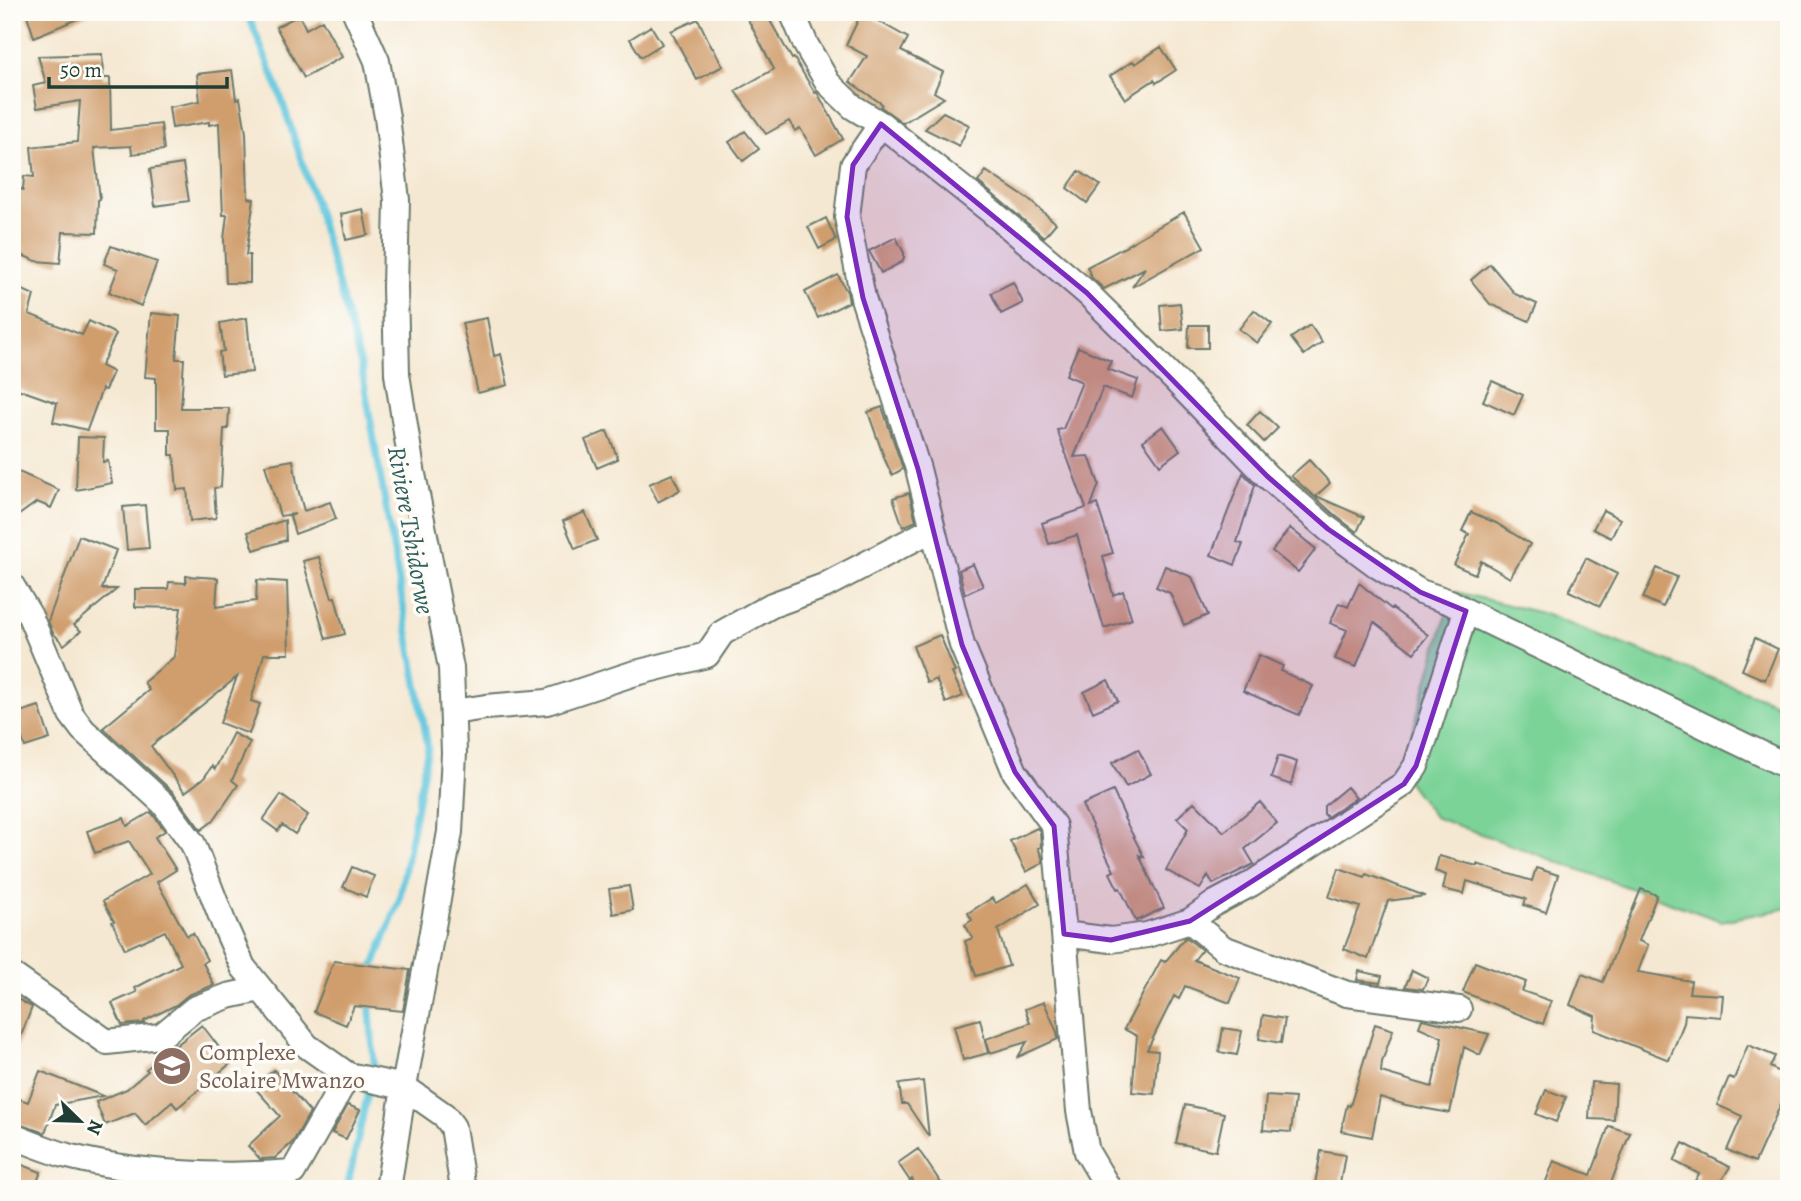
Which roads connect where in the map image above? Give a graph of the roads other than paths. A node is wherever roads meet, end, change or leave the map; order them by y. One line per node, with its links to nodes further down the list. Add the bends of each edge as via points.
1 (355, 12): 7 (street, via 377,61 387,117 397,200 397,374 451,668)
2 (792, 12): 3 (street, via 828,83 853,107)
3 (881, 124): 4 (street, via 853,165 847,217 863,298); 6 (street, via 1087,293 1267,476 1328,529 1420,592)
4 (933, 529): 7 (street, via 824,586 772,605 722,633 707,655 547,702); 10 (street, via 961,645 1015,772 1055,827)
5 (12, 586): 12 (street, via 30,616 71,714 163,803 193,844 243,967)
6 (1466, 611): 8 (street); 9 (street, via 1416,766 1404,784)
7 (453, 712): 15 (street, via 450,832)
8 (1789, 766)
9 (1190, 921): 10 (street, via 1147,935 1111,940); 13 (street, via 1223,948 1347,994)
10 (1064, 934): 19 (street, via 1079,1111 1087,1152)
11 (12, 975): 12 (street, via 107,1042 161,1036 194,1009)
12 (260, 989): 14 (street, via 307,1046)
13 (1460, 1009)
14 (348, 1075): 15 (street); 16 (street, via 293,1172 250,1176 128,1167 67,1156)
15 (404, 1087): 17 (street); 18 (street, via 444,1115 453,1127)
16 (12, 1136)
17 (388, 1189)
18 (463, 1189)
19 (1109, 1189)

